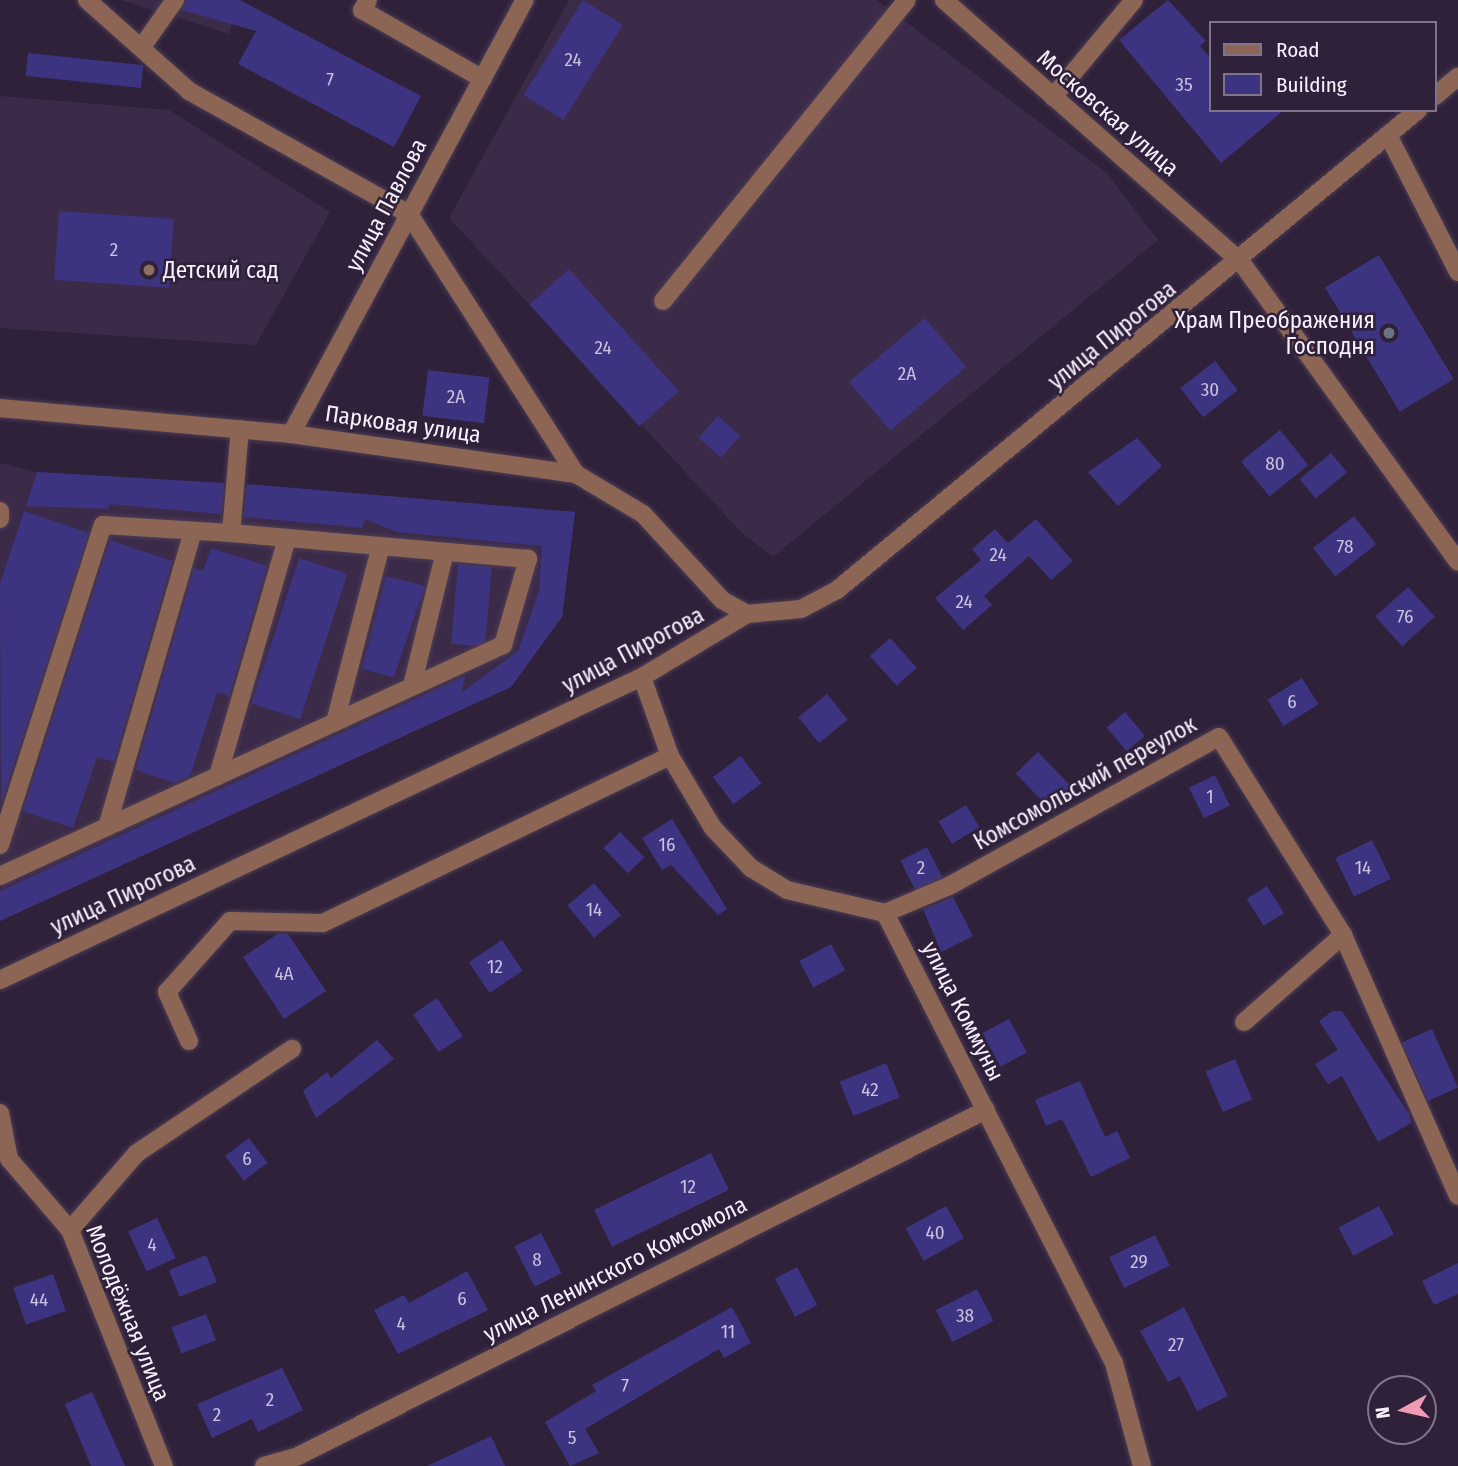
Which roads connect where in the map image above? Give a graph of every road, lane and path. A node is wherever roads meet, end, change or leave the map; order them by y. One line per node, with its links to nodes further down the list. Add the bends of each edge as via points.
1 (87, 0): 8 (street)
2 (175, 0): 8 (street)
3 (368, 0): 10 (street, via 362,10)
4 (525, 0): 10 (street, улица Павлова)
5 (907, 0): 18 (street)
6 (944, 0): 12 (street, Московская улица)
7 (1134, 0): 12 (street)
8 (141, 48): 15 (street, via 189,91)
9 (1458, 78): 11 (street)
10 (483, 79): 15 (street, улица Павлова)
11 (1437, 94)
12 (1053, 97): 16 (street, Московская улица)
13 (1416, 112): 14 (street, улица Пирогова)
14 (1388, 135): 16 (street, улица Пирогова); 17 (street)
15 (409, 214): 21 (street, улица Павлова); 22 (street)
16 (1241, 262): 30 (street, Московская улица); 31 (street, улица Пирогова, via 837,590 801,610)
17 (1458, 272)
18 (663, 300)
19 (0, 408): 20 (street, Парковая улица)
20 (240, 429): 21 (street, Парковая улица); 26 (street)
21 (291, 433): 22 (street, Парковая улица)
22 (576, 474): 31 (street, Парковая улица, via 643,514 722,600)
23 (0, 511): 24 (street)
24 (0, 519)
25 (193, 531): 26 (street); 37 (street); 38 (street, via 103,525)
26 (231, 533): 27 (street)
27 (287, 538): 28 (street); 36 (street)
28 (381, 546): 29 (street); 34 (street)
29 (446, 552): 33 (street); 33 (street, via 528,559 503,645)
30 (1458, 562)
31 (747, 614): 32 (street, улица Пирогова)
32 (642, 677): 35 (street); 42 (street, улица Пирогова)
33 (412, 686): 34 (street)
34 (335, 722): 36 (street)
35 (670, 756): 40 (street, via 713,828 751,868 787,890); 44 (street, via 323,923 230,921 167,992)
36 (218, 776): 37 (street)
37 (107, 827): 39 (street)
38 (0, 845)
39 (0, 876)
40 (885, 913): 41 (street, Комсомольский переулок, via 949,886 1219,737); 46 (street, улица Коммуны)
41 (1343, 935): 43 (street); 48 (street, Комсомольский переулок)
42 (0, 980)
43 (1244, 1022)
44 (189, 1041)
45 (292, 1049): 49 (street, via 137,1153)
46 (986, 1110): 51 (street, улица Ленинского Комсомола, via 298,1456); 52 (street, улица Коммуны, via 1114,1363)
47 (0, 1113): 49 (street, Молодёжная улица, via 9,1159)
48 (1458, 1196)
49 (70, 1230): 50 (street, Молодёжная улица)
50 (164, 1466)
51 (264, 1466)
52 (1142, 1466)

